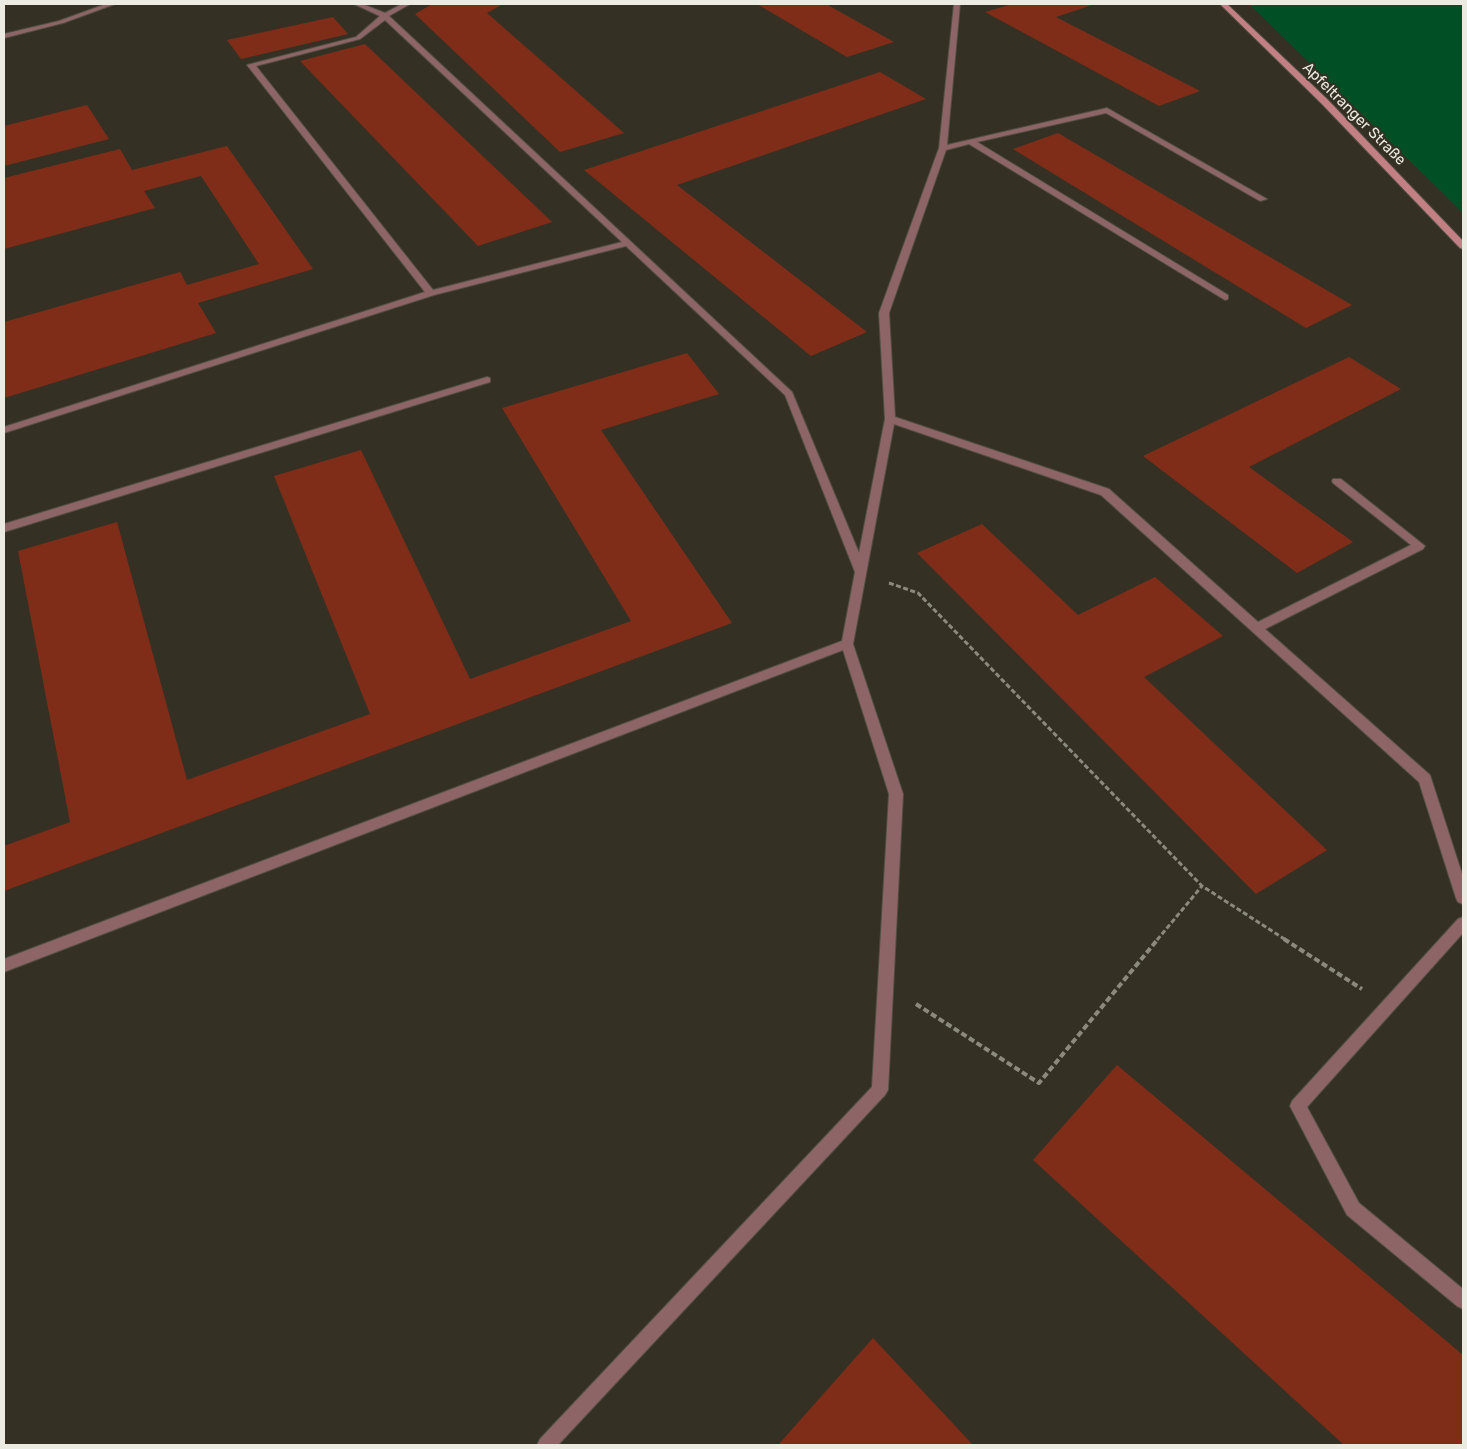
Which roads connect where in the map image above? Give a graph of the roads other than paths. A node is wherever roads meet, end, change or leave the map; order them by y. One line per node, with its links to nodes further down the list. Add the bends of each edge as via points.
1 (112, 4): 7 (lane, via 61,22)
2 (357, 4): 6 (lane)
3 (407, 4): 6 (lane)
4 (957, 4): 9 (lane)
5 (1223, 4): 12 (street, Apfeltranger Straße, via 1324,101)
6 (385, 16): 11 (lane); 13 (lane, via 358,38 251,65)
7 (4, 36)
8 (971, 142): 9 (lane); 10 (lane, via 1107,110); 14 (lane)
9 (943, 148): 16 (lane, via 884,313)
10 (1263, 199)
11 (629, 243): 13 (lane); 20 (lane, via 789,394)
12 (1463, 246)
13 (431, 293): 17 (lane)
14 (1225, 297)
15 (487, 380): 19 (lane)
16 (890, 419): 20 (lane); 21 (lane, via 1105,492)
17 (4, 430)
18 (1337, 481): 21 (lane, via 1419,546)
19 (4, 528)
20 (861, 572): 22 (lane)
21 (1257, 628): 23 (lane, via 1425,779)
22 (847, 644): 25 (lane); 27 (lane, via 896,794 880,1090)
23 (1463, 898)
24 (1463, 923): 26 (lane, via 1298,1106 1353,1209)
25 (4, 966)
26 (1463, 1300)
27 (546, 1445)

